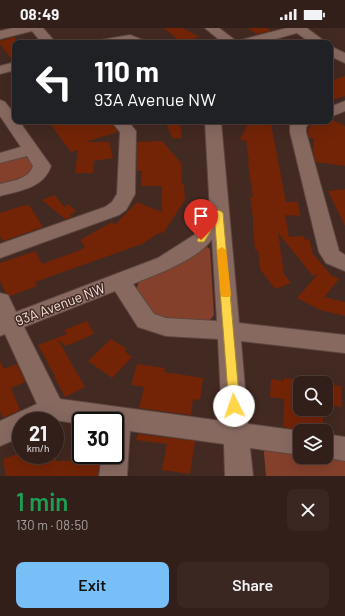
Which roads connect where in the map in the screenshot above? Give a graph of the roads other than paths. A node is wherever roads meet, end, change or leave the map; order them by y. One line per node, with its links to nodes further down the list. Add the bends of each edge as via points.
1 (30, 28): 5 (street)
2 (36, 28): 6 (street)
3 (211, 28): 7 (street)
4 (299, 28): 8 (street); 9 (street)
5 (0, 35)
6 (46, 40)
7 (228, 40)
8 (257, 40)
9 (316, 40)
10 (333, 52): 11 (street)
11 (344, 58): 12 (street)
12 (333, 61)
13 (12, 67): 14 (street)
14 (0, 70)
15 (345, 106): 17 (street)
16 (5, 110): 18 (street)
17 (333, 111)
18 (12, 120)
19 (14, 124): 23 (street)
20 (122, 124): 27 (street, via 128,131 126,194 120,206)
21 (213, 124): 26 (street)
22 (300, 124): 28 (street, via 298,132 329,252)
23 (31, 149): 24 (street); 25 (street, via 42,166 39,175 32,180)
24 (0, 158)
25 (0, 190)
26 (219, 213): 29 (street, 93A Avenue NW, via 201,240 165,263); 32 (street)
27 (0, 251)
28 (345, 264)
29 (120, 282): 31 (street, 93A Avenue NW); 32 (street, 93A Avenue NW, via 146,321 166,327)
30 (0, 301): 31 (street)
31 (5, 325): 34 (street)
32 (229, 331): 33 (street, 93A Avenue NW); 40 (street)
33 (345, 344)
34 (52, 409): 35 (street); 36 (street)
35 (46, 412)
36 (74, 412)
37 (124, 419): 40 (street)
38 (12, 428): 39 (street)
39 (0, 434)
40 (237, 434): 41 (street); 46 (street)
41 (293, 442)
42 (333, 447): 43 (street)
43 (345, 449)
44 (114, 464): 45 (street)
45 (113, 476)
46 (239, 476)

